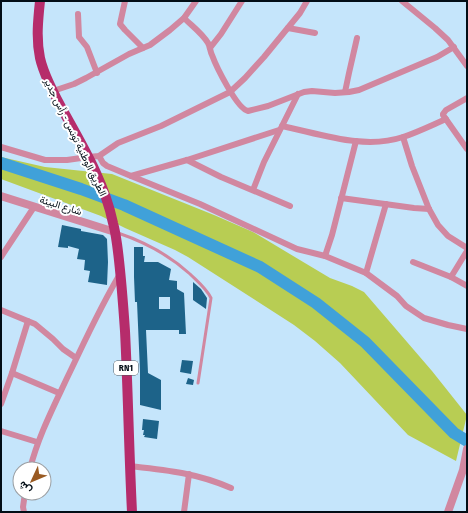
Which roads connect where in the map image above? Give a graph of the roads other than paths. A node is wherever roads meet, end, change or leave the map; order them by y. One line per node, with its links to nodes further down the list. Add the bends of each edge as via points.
1 (40, 1): 17 (main road, الطريق الوطنية تونس - رأس جدير / RN1, via 37,28 40,60)
2 (125, 1): 13 (street, via 120,24)
3 (196, 1): 8 (street)
4 (242, 1): 14 (street)
5 (307, 1): 9 (street)
6 (402, 1): 12 (street)
7 (78, 14): 16 (street, via 79,37 87,47)
8 (184, 18): 13 (street); 14 (street, via 204,37)
9 (288, 28): 10 (street); 18 (street, via 246,78)
10 (315, 33)
11 (357, 38): 19 (street)
12 (454, 47): 15 (street); 19 (street, via 437,57 359,90)
13 (143, 48): 16 (street)
14 (210, 48): 18 (street)
15 (467, 66)
16 (97, 73): 17 (street)
17 (54, 91): 29 (main road, الطريق الوطنية تونس - رأس جدير / RN1)
18 (230, 92): 20 (street, via 248,112); 28 (street, via 118,144)
19 (345, 92): 20 (street, via 312,91)
20 (298, 94): 23 (street)
21 (467, 98): 22 (street, via 444,112)
22 (446, 119): 24 (street); 27 (street)
23 (281, 128): 25 (street); 30 (street); 32 (street)
24 (403, 137): 25 (street, via 382,141); 38 (street)
25 (356, 141): 34 (street)
26 (1, 147): 29 (street, via 45,160)
27 (467, 149)
28 (99, 156): 29 (street); 31 (street, via 107,166)
29 (88, 157): 39 (main road, الطريق الوطنية تونس - رأس جدير / RN1, via 101,184)
30 (187, 160): 31 (street); 32 (street)
31 (131, 176): 41 (street, via 200,204 297,249)
32 (253, 190): 36 (street)
33 (1, 196): 37 (street, شارع البيئة)
34 (341, 198): 35 (street); 41 (street)
35 (386, 204): 38 (street); 45 (street)
36 (290, 206)
37 (34, 207): 39 (street, شارع البيئة); 42 (street)
38 (429, 209): 40 (street, via 448,236)
39 (114, 229): 44 (main road, الطريق الوطنية تونس - رأس جدير / RN1); 53 (lane, via 164,254 208,292 211,298)
40 (467, 250): 46 (street)
41 (325, 256): 45 (street)
42 (1, 257)
43 (413, 262): 46 (street)
44 (121, 272): 51 (street); 60 (main road, الطريق الوطنية تونس - رأس جدير / RN1)
45 (366, 273): 50 (street, via 424,318)
46 (451, 278): 47 (street)
47 (467, 286)
48 (1, 310): 49 (street)
49 (28, 321): 51 (street); 52 (street)
50 (467, 329)
51 (76, 358): 54 (street)
52 (12, 373): 54 (street); 55 (street)
53 (198, 383)
54 (59, 393): 57 (street)
55 (1, 404)
56 (1, 432): 57 (street)
57 (37, 442): 59 (street)
58 (467, 449): 61 (street)
59 (32, 461)
60 (130, 466): 62 (street); 66 (main road, الطريق الوطنية تونس - رأس جدير / RN1)
61 (465, 471): 68 (street)
62 (189, 474): 63 (street); 67 (street)
63 (231, 488)
64 (24, 501): 65 (street)
65 (24, 512)
66 (132, 512)
67 (184, 512)
68 (448, 512)

